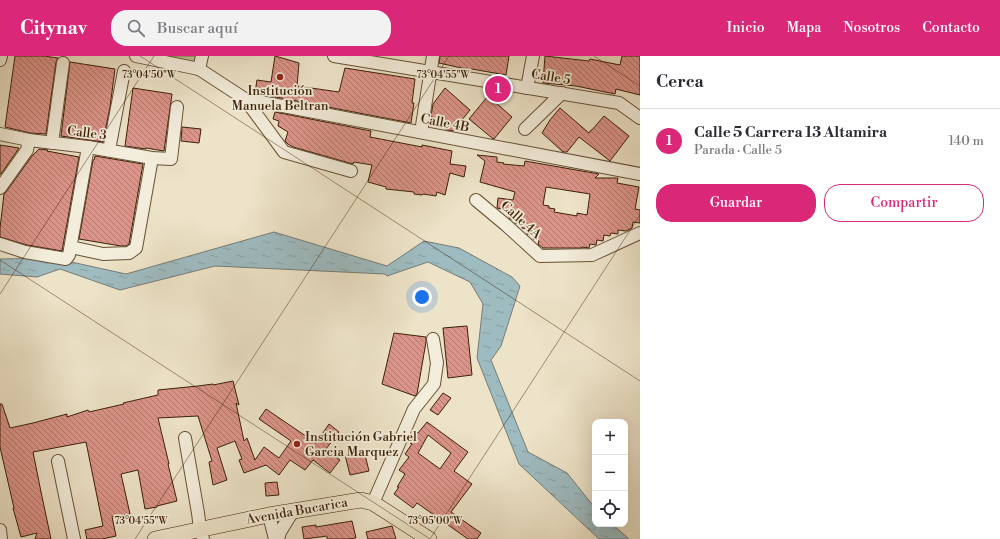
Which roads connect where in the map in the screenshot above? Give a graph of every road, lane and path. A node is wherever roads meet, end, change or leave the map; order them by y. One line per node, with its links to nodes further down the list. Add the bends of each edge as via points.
1 (1, 56): 7 (street)
2 (136, 56): 9 (street)
3 (202, 56): 9 (street)
4 (334, 56): 11 (street, Calle 5)
5 (433, 56): 11 (street)
6 (533, 56): 12 (street)
7 (0, 60)
8 (63, 63): 21 (street)
9 (199, 69): 14 (street)
10 (124, 71): 23 (street)
11 (431, 72): 12 (street, Calle 5); 18 (street)
12 (528, 88): 13 (street, Calle 5)
13 (562, 93): 16 (street, Calle 5, via 619,103); 17 (street)
14 (246, 99): 18 (street, Calle 4B); 25 (street, via 284,152)
15 (177, 107): 24 (street, Calle 3, via 171,159)
16 (640, 118)
17 (526, 129)
18 (421, 132): 26 (street, Calle 4B)
19 (0, 134): 20 (street, Calle 3)
20 (29, 140): 21 (street, Calle 3); 27 (street, via 28,150)
21 (52, 143): 22 (street, Calle 3)
22 (88, 147): 23 (street, Calle 3); 31 (street)
23 (109, 150): 24 (street, Calle 3)
24 (152, 158): 31 (street, via 136,248 129,253 103,254)
25 (351, 171)
26 (640, 174)
27 (0, 188)
28 (476, 200): 29 (street, Calle 4A, via 540,256 592,256)
29 (640, 233)
30 (0, 244): 31 (street, via 25,252 66,259 70,255)
31 (71, 247)
32 (433, 338): 35 (street, via 437,363 434,384 414,409)
33 (185, 438): 39 (street)
34 (58, 461): 41 (street)
35 (373, 503): 36 (main road, Avenida Bucarica, via 361,500); 44 (main road, Avenida Bucarica)
36 (293, 511): 37 (main road, Avenida Bucarica); 43 (street)
37 (269, 515): 39 (main road, Avenida Bucarica); 43 (street)
38 (0, 530): 40 (street)
39 (202, 534): 42 (main road, Avenida Bucarica)
40 (1, 539)
41 (74, 539)
42 (155, 539)
43 (276, 539)
44 (429, 539)

